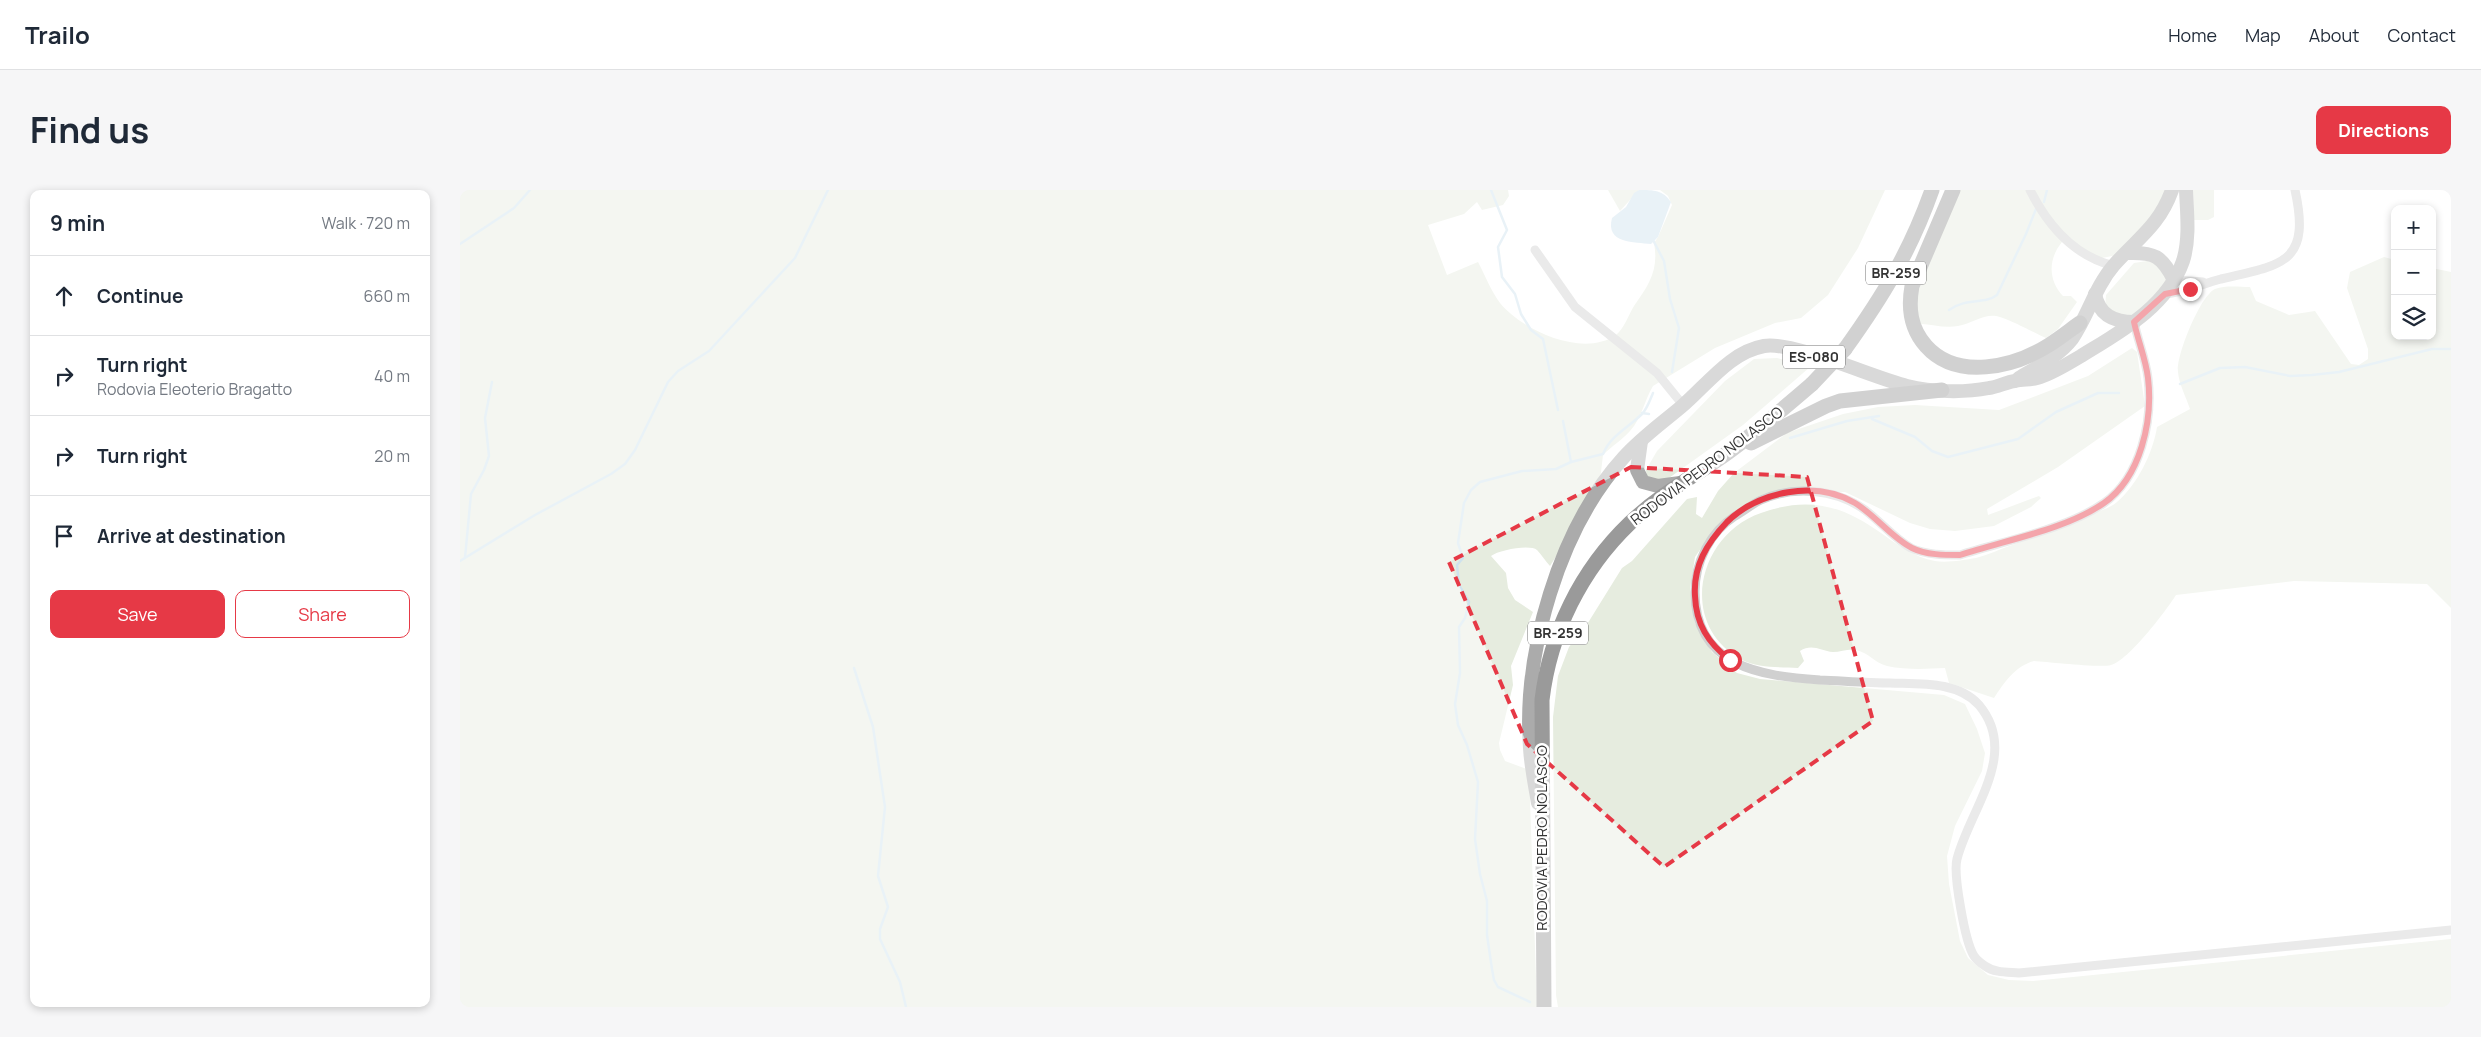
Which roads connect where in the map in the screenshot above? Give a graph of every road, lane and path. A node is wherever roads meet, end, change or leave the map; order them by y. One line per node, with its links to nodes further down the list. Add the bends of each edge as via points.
1 (1932, 190): 24 (highway, RODOVIA PEDRO NOLASCO / BR-259, bridge, via 1905,258 1846,349 1812,384)
2 (1953, 190): 17 (highway, ES-080, via 1912,286 1909,302 1914,328 1927,348 1953,364 1977,368 2028,355 2048,346)
3 (2030, 190): 9 (street, via 2064,240 2088,257)
4 (2172, 190): 8 (main road, ES-080, via 2165,210)
5 (2186, 190): 10 (main road, via 2187,245)
6 (2295, 190): 11 (street, via 2300,234 2290,256 2262,270)
7 (1534, 250): 15 (street)
8 (2128, 253): 9 (main road, ES-080); 10 (main road, via 2144,252 2158,257)
9 (2114, 266): 13 (main road, ES-080)
10 (2174, 280): 11 (street); 14 (main road)
11 (2206, 283): 14 (street)
12 (1555, 291): 15 (street)
13 (2095, 294): 16 (main road, via 2100,308 2111,318); 17 (main road, ES-080)
14 (2165, 294): 16 (main road)
15 (1568, 298): 22 (street, via 1656,373)
16 (2134, 322): 18 (main road); 19 (street)
17 (2080, 323): 20 (main road, ES-080, via 2072,339 2061,349)
18 (2122, 331): 19 (street); 20 (main road, via 2056,370 2035,379)
19 (2139, 341): 27 (street, via 2148,376 2147,428 2124,482 2105,502 2061,524 1960,555 1946,555 1911,548 1854,502 1839,496 1807,490 1776,494 1731,519 1711,539 1701,557 1695,579 1696,610 1702,630 1717,650 1754,672 1792,678 1936,685 1964,692 1977,703 1987,716 1996,755 1989,781 1956,861 1969,943 1975,957 1991,969 2019,973)
20 (2017, 380): 21 (main road, ES-080, via 1990,388)
21 (1942, 390): 22 (main road, ES-080, via 1906,386 1796,351 1766,346 1734,358); 24 (highway, ES-080, via 1840,401)
22 (1683, 405): 23 (main road, ES-080)
23 (1641, 441): 25 (main road, via 1637,470 1643,482 1658,486); 26 (main road, via 1623,458 1588,505 1568,545 1543,612 1530,719 1530,748)
24 (1722, 456): 25 (highway, RODOVIA PEDRO NOLASCO / BR-259)
25 (1680, 483): 26 (highway, RODOVIA PEDRO NOLASCO / BR-259, via 1630,522 1599,559 1563,617 1548,662 1542,700)
26 (1541, 828): 28 (highway, RODOVIA PEDRO NOLASCO / BR-259)
27 (2451, 930)
28 (1544, 1007)

